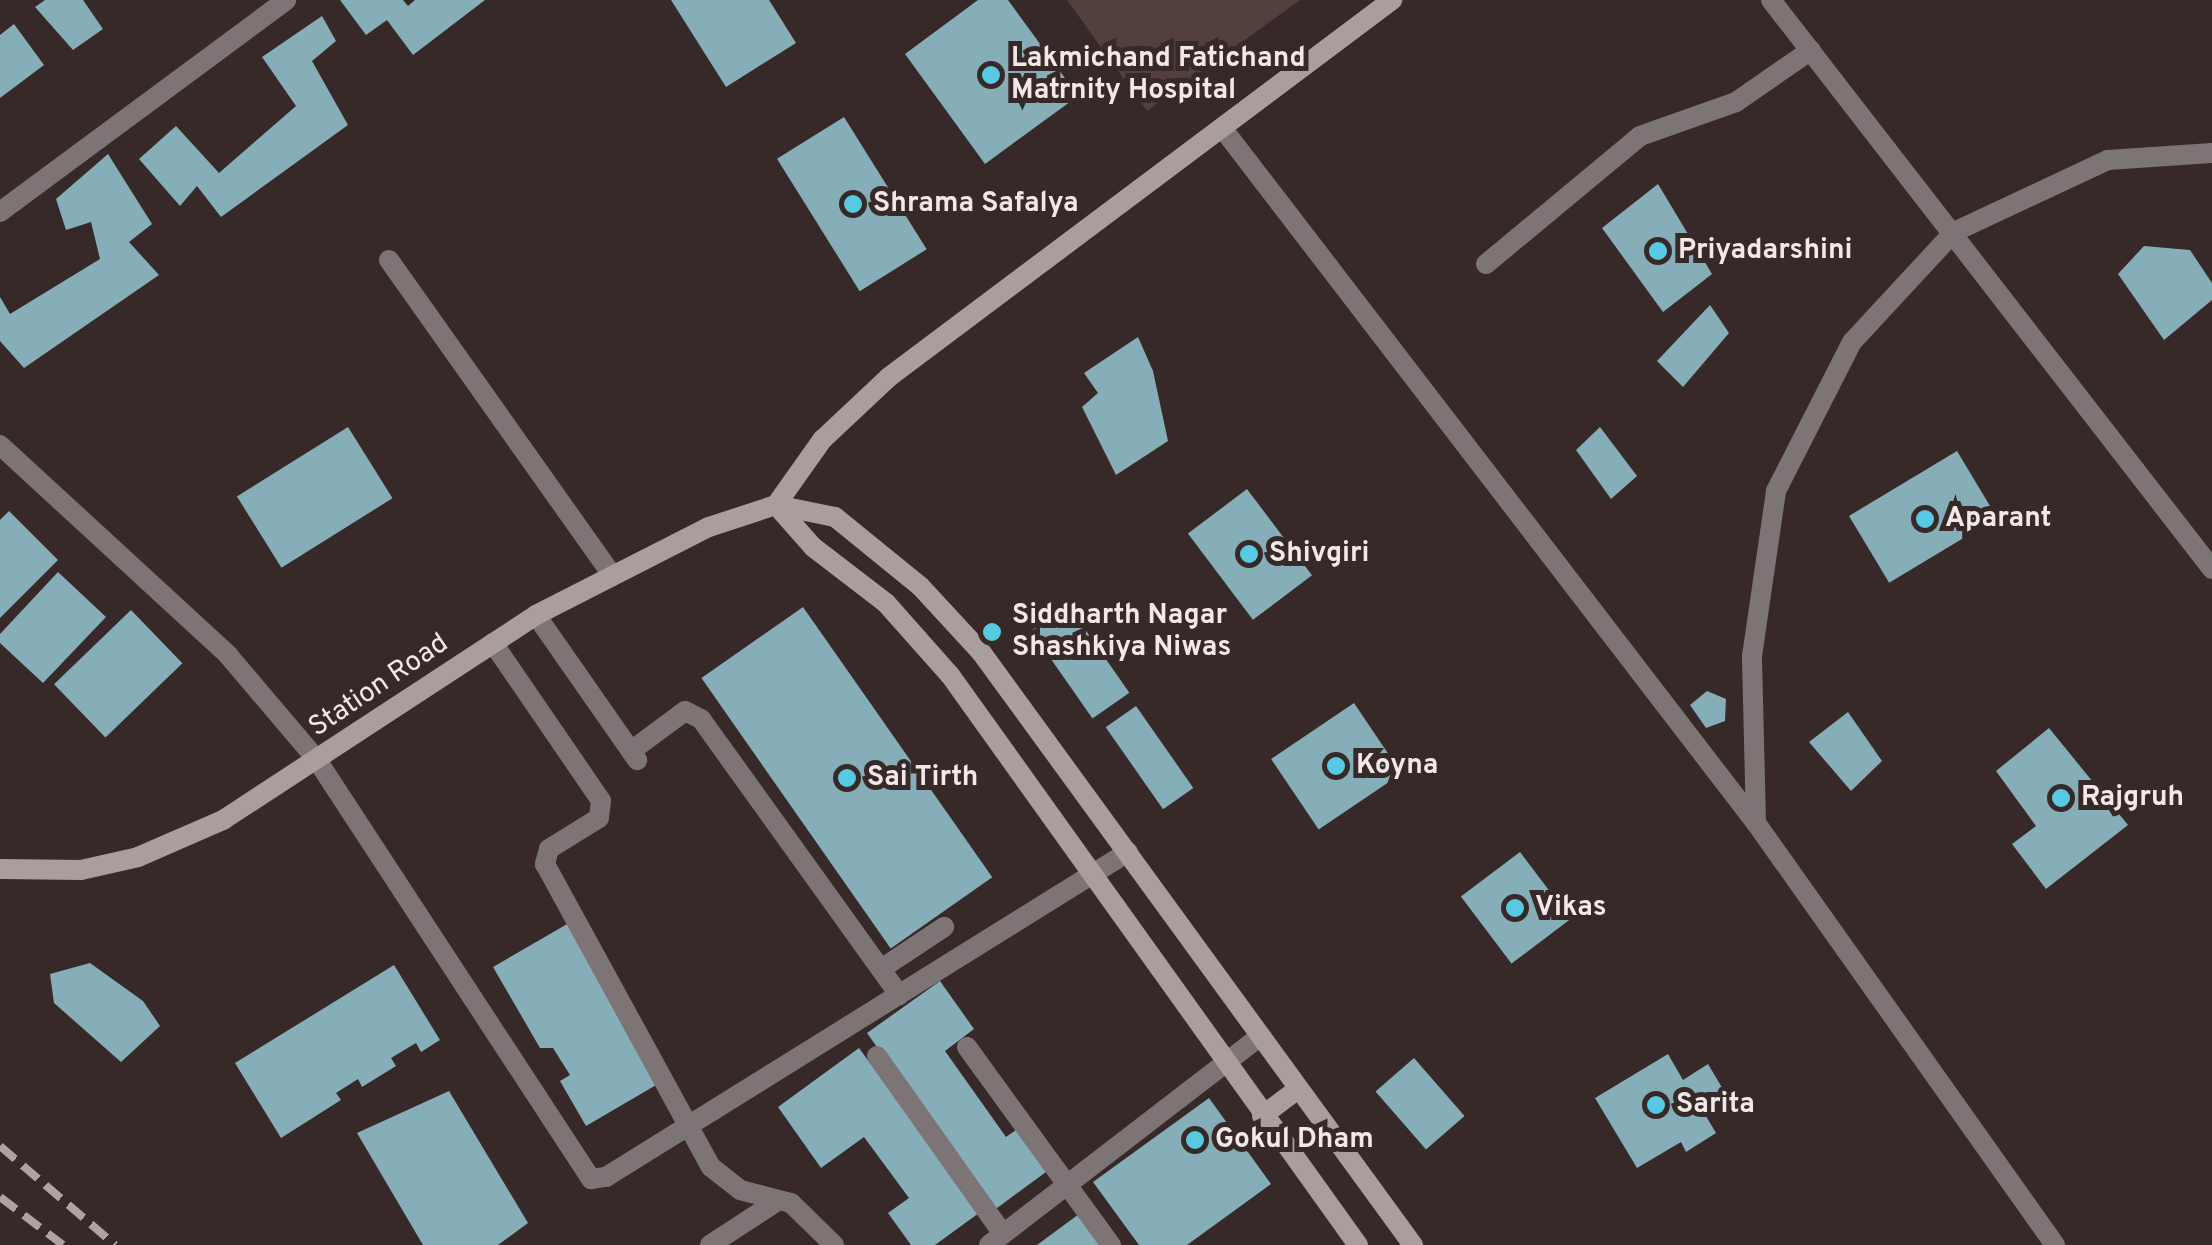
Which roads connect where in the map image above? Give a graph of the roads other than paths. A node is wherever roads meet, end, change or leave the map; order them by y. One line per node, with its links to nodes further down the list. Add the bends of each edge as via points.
1 (286, 0): 7 (street)
2 (1392, 0): 5 (main road)
3 (1772, 0): 4 (street)
4 (1811, 50): 8 (street); 10 (street, via 1736,102 1640,136)
5 (1223, 129): 12 (main road, via 889,378 822,440); 20 (street)
6 (2212, 153): 8 (street, via 2108,160)
7 (0, 212)
8 (1954, 232): 13 (street); 20 (street, via 1852,342 1776,490 1752,656)
9 (389, 260): 14 (street)
10 (1486, 264)
11 (0, 445): 19 (street, via 228,655)
12 (776, 505): 14 (main road, Station Road, via 710,527); 17 (main road, via 835,517 920,586); 18 (main road, via 812,547 886,603)
13 (2212, 569)
14 (613, 576): 15 (main road, Station Road)
15 (536, 615): 16 (main road, Station Road); 25 (street, via 634,755 685,712 702,719)
16 (494, 643): 19 (main road, Station Road); 33 (street, via 601,800 599,818 549,849 545,864)
17 (981, 652): 18 (main road); 21 (main road)
18 (950, 675): 23 (main road)
19 (317, 760): 22 (main road, Station Road, via 223,820 138,857 80,870); 33 (street, via 581,1170 591,1179 606,1177)
20 (1756, 823): 42 (street)
21 (1128, 852): 23 (street); 27 (main road)
22 (0, 869)
23 (1091, 876): 26 (street); 30 (main road)
24 (944, 927): 25 (street)
25 (882, 968): 26 (street)
26 (899, 995): 33 (street)
27 (1260, 1036): 30 (street); 31 (main road)
28 (967, 1047): 34 (street)
29 (877, 1056): 36 (street)
30 (1225, 1064): 32 (main road); 34 (street)
31 (1298, 1089): 32 (main road); 41 (main road)
32 (1262, 1116): 40 (main road)
33 (688, 1126): 35 (street, via 722,1179)
34 (1068, 1185): 36 (street); 39 (street)
35 (779, 1200): 37 (street); 38 (street, via 814,1218)
36 (996, 1240)
37 (710, 1245)
38 (834, 1245)
39 (1112, 1245)
40 (1358, 1245)
41 (1413, 1245)
42 (2055, 1245)

